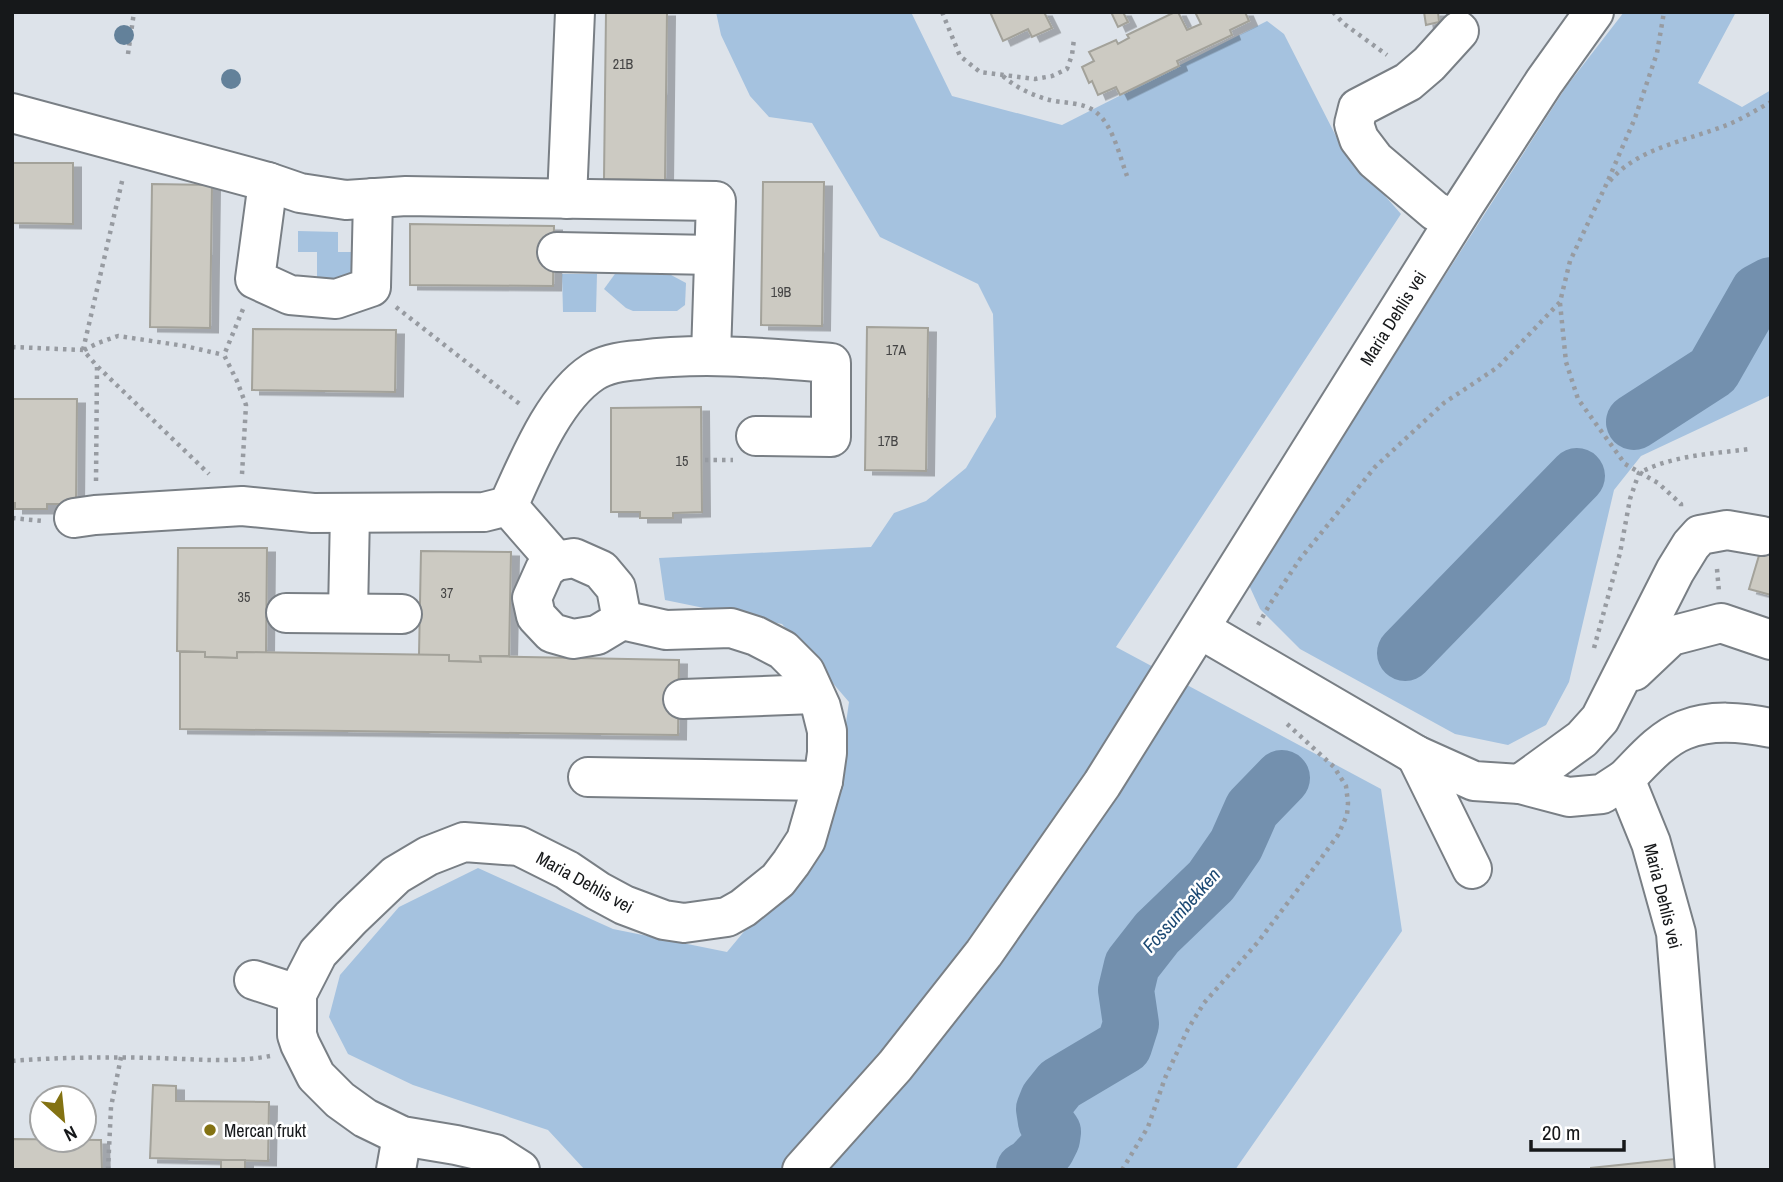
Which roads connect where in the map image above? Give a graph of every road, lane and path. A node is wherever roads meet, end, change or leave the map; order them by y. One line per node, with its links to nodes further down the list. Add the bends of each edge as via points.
1 (134, 12): 9 (path)
2 (575, 12): 19 (street)
3 (942, 12): 11 (path, via 960,56 981,72)
4 (1333, 12): 10 (path)
5 (1594, 12): 20 (street, Maria Dehlis vei)
6 (1664, 12): 17 (path, via 1653,66)
7 (1459, 31): 10 (street)
8 (1074, 39): 11 (path, via 1066,69 1035,79)
9 (128, 54)
10 (1416, 75): 20 (street, via 1379,104 1358,107 1354,124 1375,160 1435,211)
11 (1002, 76): 15 (path, via 1046,99 1096,111 1107,125)
12 (1771, 102): 17 (path, via 1729,125 1628,163)
13 (12, 113): 14 (street)
14 (130, 145): 16 (street); 27 (path)
15 (1127, 176)
16 (268, 182): 18 (street, via 300,193 346,200); 23 (street)
17 (1606, 185): 25 (path, via 1570,261)
18 (373, 198): 19 (street); 24 (street)
19 (567, 199): 22 (street, via 716,201)
20 (1454, 220): 46 (street, Maria Dehlis vei)
21 (557, 252): 22 (street)
22 (715, 255): 29 (street)
23 (255, 279): 24 (street, via 290,295 336,299); 28 (path)
24 (371, 287): 31 (path)
25 (1560, 302): 34 (path, via 1566,362 1578,399 1625,464); 48 (path, via 1498,367 1444,403 1375,467 1300,559)
26 (12, 347): 27 (path)
27 (83, 350): 28 (path, via 118,337); 30 (path)
28 (225, 355): 35 (path, via 246,405)
29 (711, 355): 31 (street, via 620,362 593,371); 32 (street, via 831,363 831,437)
30 (97, 366): 35 (path); 39 (path)
31 (547, 425): 37 (street)
32 (756, 436)
33 (1749, 449): 34 (path, via 1678,459)
34 (1639, 473): 36 (path); 49 (path)
35 (242, 492): 38 (street, via 313,513); 39 (street)
36 (1681, 504)
37 (508, 506): 38 (street, via 484,512); 41 (street)
38 (350, 513): 43 (street)
39 (85, 517)
40 (1762, 536): 50 (street, via 1727,530 1700,535 1690,545)
41 (556, 561): 45 (street, via 574,558 601,570 616,588); 45 (street, via 545,569 532,598 536,616 552,633 573,639 597,635)
42 (286, 613): 43 (street)
43 (348, 613): 44 (street)
44 (402, 614)
45 (622, 620): 51 (street, Maria Dehlis vei, via 666,630 731,628 756,636 783,650 805,672)
46 (1200, 629): 48 (street); 69 (street, Maria Dehlis vei, via 1102,784 984,953 895,1066)
47 (1771, 640): 50 (street, via 1721,623 1671,636)
48 (1245, 654): 55 (street)
49 (1592, 657)
50 (1616, 688): 59 (street, via 1600,719 1582,739)
51 (814, 694): 52 (street); 58 (street, Maria Dehlis vei, via 827,731)
52 (683, 699)
53 (1276, 714): 70 (path, via 1334,767 1346,786 1347,815 1338,835 1258,942 1204,1003 1165,1077 1148,1127)
54 (1771, 728): 57 (street, via 1716,722 1683,730)
55 (1416, 755): 59 (street, via 1474,781); 60 (street)
56 (588, 777): 58 (street)
57 (1625, 779): 59 (street, via 1602,794 1569,797); 71 (street, Maria Dehlis vei, via 1651,843 1676,933)
58 (823, 781): 62 (street, Maria Dehlis vei, via 806,840 792,863 760,895 727,917 684,923 664,920 624,905 519,846 464,842 396,875 318,953)
59 (1520, 784)
60 (1472, 869)
61 (254, 980): 62 (street)
62 (297, 995): 63 (street, Maria Dehlis vei)
63 (300, 1044): 64 (path, via 255,1059); 66 (street, Maria Dehlis vei, via 316,1076)
64 (121, 1057): 65 (path); 67 (path, via 111,1107)
65 (12, 1061)
66 (399, 1153): 68 (street, Maria Dehlis vei, via 457,1145 495,1154)
67 (108, 1170)
68 (520, 1170)
69 (802, 1170)
70 (1122, 1170)
71 (1695, 1170)

